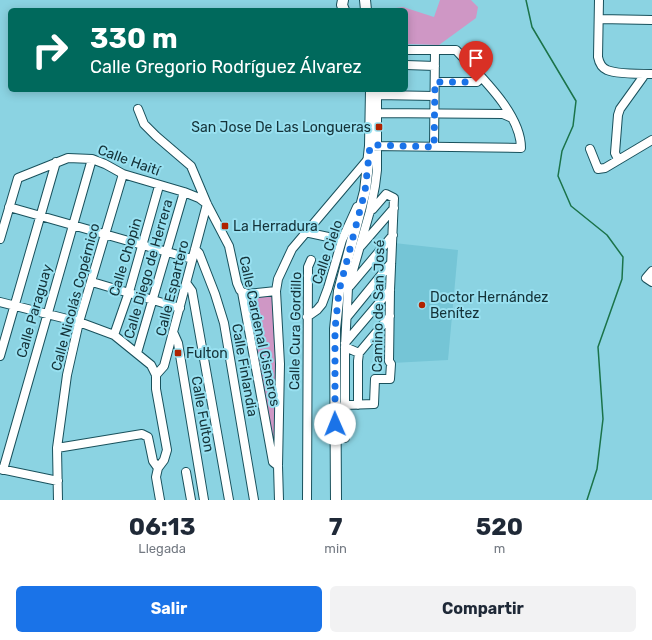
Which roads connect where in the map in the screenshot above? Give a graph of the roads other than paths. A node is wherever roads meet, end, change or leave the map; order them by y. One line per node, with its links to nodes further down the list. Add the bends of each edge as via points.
1 (598, 2): 2 (street)
2 (599, 19): 3 (street); 8 (street, via 600,64 607,70)
3 (652, 20)
4 (408, 50): 5 (street)
5 (435, 50): 7 (street); 10 (street, via 456,50)
6 (408, 65): 7 (street)
7 (435, 66): 11 (street)
8 (643, 74): 9 (street); 24 (street, via 618,115 615,153)
9 (652, 74)
10 (481, 78): 11 (street, via 476,82); 17 (street, via 503,102)
11 (435, 82): 13 (street)
12 (375, 92): 13 (street); 15 (street); 19 (main road)
13 (434, 96): 16 (street)
14 (138, 109): 30 (street, Calle Cardenal Cisneros, via 144,124 191,166)
15 (377, 113): 16 (street); 19 (street)
16 (434, 113): 17 (street, via 503,114); 20 (street)
17 (512, 118): 20 (street, via 522,137 522,148)
18 (652, 140): 24 (street)
19 (373, 146): 20 (street); 22 (main road); 33 (street, via 377,170)
20 (434, 147)
21 (590, 149): 24 (street, via 598,169 605,168)
22 (369, 158): 28 (main road); 36 (street)
23 (92, 159): 25 (street, Calle Haití, via 68,158); 26 (street, Calle Haití); 35 (street, Calle Paraguay)
24 (618, 159)
25 (56, 162): 31 (street, Calle Haití, via 18,178); 34 (street)
26 (123, 174): 27 (street, Calle Haití); 37 (street, Calle Nicolás Copérnico)
27 (159, 186): 29 (street, Calle Haití); 41 (street, Calle Chopin)
28 (365, 191): 40 (street, Calle Cielo); 90 (main road, via 339,291 335,329)
29 (184, 192): 30 (street, Calle Haití); 44 (street, Calle Diego de Herrera)
30 (207, 204): 43 (street, Calle Espartero); 56 (street, Calle Cardenal Cisneros, via 230,246 237,283)
31 (9, 207): 34 (street); 39 (street)
32 (394, 208): 33 (street, via 394,198 386,194); 38 (street, Camino de San José); 42 (street)
33 (370, 211): 42 (street)
34 (41, 216): 35 (street); 59 (street)
35 (73, 225): 37 (street); 61 (street, Calle Paraguay)
36 (305, 232): 40 (street); 53 (street, via 292,249 278,279)
37 (105, 234): 41 (street); 50 (street, Calle Nicolás Copérnico)
38 (393, 235): 47 (street, Camino de San José); 52 (street)
39 (0, 239)
40 (342, 240): 62 (street, Calle Cielo, via 322,304)
41 (143, 245): 44 (street); 55 (street, Calle Chopin)
42 (359, 248): 52 (street)
43 (195, 249): 45 (street, Calle Espartero); 87 (street, Calle Finlandia, via 199,252 224,324)
44 (167, 252): 45 (street); 57 (street, Calle Diego de Herrera)
45 (192, 259): 51 (street, Calle Espartero)
46 (311, 260): 62 (street, Calle Cura Gordillo, via 308,267)
47 (391, 263): 54 (street, Camino de San José); 64 (street)
48 (652, 271): 49 (street)
49 (649, 280)
50 (92, 282): 55 (street); 65 (street, Calle Nicolás Copérnico)
51 (187, 284): 60 (street, Calle Espartero); 86 (street, via 192,291)
52 (348, 288): 64 (street)
53 (276, 290): 56 (street, via 248,294); 77 (street, via 280,364)
54 (390, 290): 63 (street, Camino de San José); 68 (street)
55 (129, 292): 57 (street); 67 (street, Calle Chopin)
56 (242, 292): 77 (street, Calle Cardenal Cisneros, via 273,462)
57 (152, 300): 60 (street); 69 (street, Calle Diego de Herrera)
58 (0, 302): 59 (street)
59 (15, 306): 61 (street); 71 (street)
60 (180, 308): 66 (street, Calle Espartero)
61 (47, 314): 65 (street); 79 (street, Calle Paraguay)
62 (307, 316): 89 (street, Calle Cura Gordillo)
63 (390, 316): 70 (street); 74 (street, Camino de San José, via 390,379 375,379 374,404)
64 (347, 317): 68 (street)
65 (80, 322): 67 (street); 76 (street, Calle Nicolás Copérnico, via 68,374)
66 (174, 334): 72 (street, Calle Espartero, via 164,366); 85 (street, Calle Fulton, via 178,343)
67 (114, 335): 69 (street)
68 (345, 345): 70 (street); 73 (street)
69 (137, 353): 72 (street, via 151,365)
70 (359, 353): 74 (street)
71 (0, 356)
72 (156, 375): 78 (street, via 156,389 167,450)
73 (344, 405): 74 (street, Camino de San José); 75 (street)
74 (358, 405)
75 (345, 438)
76 (57, 448): 78 (street, via 142,434 148,437 153,462); 81 (street, Calle Nicolás Copérnico)
77 (278, 466): 88 (street)
78 (158, 468): 83 (street, via 156,477)
79 (1, 469): 81 (street)
80 (186, 472): 84 (street)
81 (58, 481): 82 (street, Calle Nicolás Copérnico)
82 (58, 500)
83 (160, 500)
84 (191, 500)
85 (204, 500)
86 (229, 500)
87 (254, 500)
88 (279, 500)
89 (307, 500)
90 (336, 500)

